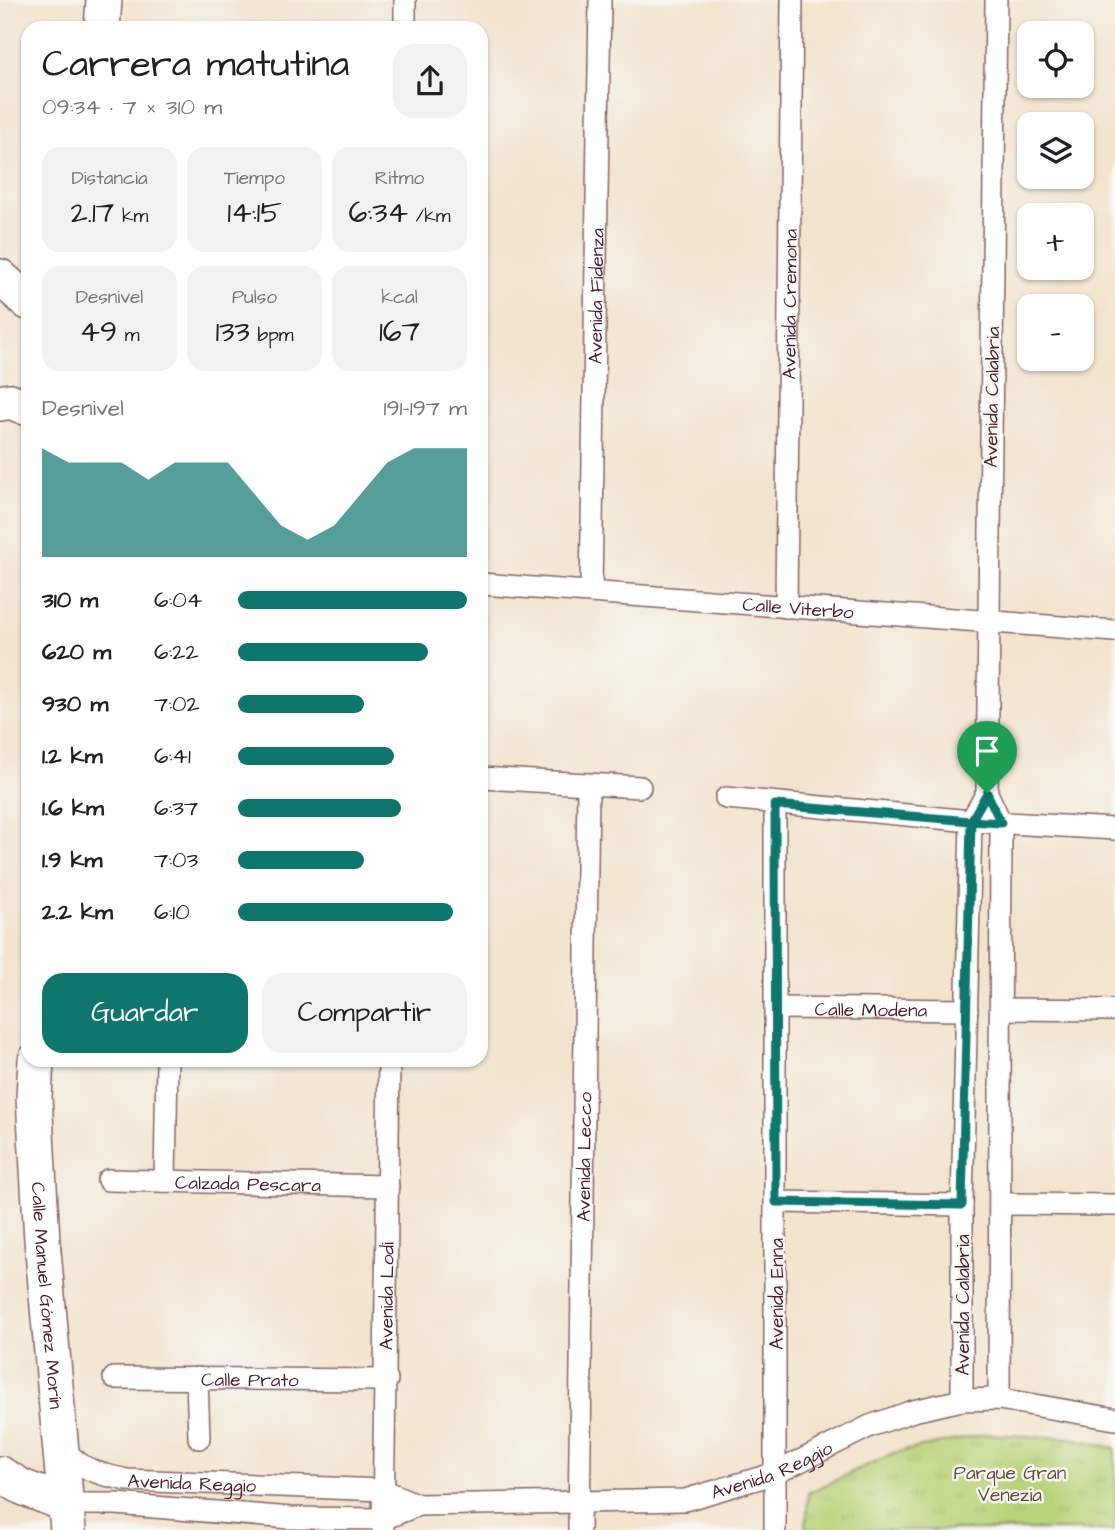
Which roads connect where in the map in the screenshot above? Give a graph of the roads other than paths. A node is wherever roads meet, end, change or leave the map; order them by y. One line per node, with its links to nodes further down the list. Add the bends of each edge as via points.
1 (104, 0): 6 (main road)
2 (405, 0): 7 (street)
3 (600, 0): 13 (street, Avenida Fidenza)
4 (792, 0): 14 (street, Avenida Cremona)
5 (996, 0): 15 (street, Avenida Calabria)
6 (102, 21)
7 (405, 21)
8 (0, 277): 9 (main road)
9 (21, 296)
10 (0, 403): 11 (main road)
11 (21, 405)
12 (488, 585): 13 (street, Calle Viterbo)
13 (591, 592): 14 (street, Calle Viterbo)
14 (786, 607): 15 (street, Calle Viterbo)
15 (989, 621): 16 (street, Calle Viterbo); 20 (street, Avenida Calabria)
16 (1115, 631)
17 (488, 778): 18 (street)
18 (588, 783): 19 (street); 51 (street, Avenida Lecco)
19 (640, 787)
20 (987, 793): 23 (street, Avenida Calabria); 24 (street, Avenida Calabria)
21 (726, 798): 22 (street)
22 (775, 805): 23 (street); 26 (street, Avenida Enna)
23 (971, 821): 24 (street); 28 (street, Avenida Calabria)
24 (1001, 823): 25 (street); 27 (street, Avenida Calabria)
25 (1115, 829)
26 (777, 1008): 28 (street, Calle Modena); 36 (street, Avenida Enna)
27 (1002, 1009): 29 (street); 37 (street, Avenida Calabria)
28 (967, 1010): 38 (street, Avenida Calabria)
29 (1115, 1010)
30 (36, 1067): 47 (main road, Calle Manuel Gómez Morín, via 41,1240)
31 (167, 1067): 34 (street)
32 (389, 1067): 35 (street, Avenida Lodi)
33 (108, 1180): 34 (street, Calzada Pescara)
34 (165, 1181): 35 (street, Calzada Pescara)
35 (388, 1186): 42 (street, Avenida Lodi)
36 (776, 1202): 38 (street); 48 (street, Avenida Enna)
37 (1001, 1204): 39 (street); 43 (street, Avenida Calabria)
38 (962, 1205): 44 (street, Avenida Calabria)
39 (1115, 1205)
40 (114, 1378): 41 (street, Calle Prato)
41 (197, 1378): 42 (street, Calle Prato); 46 (street)
42 (387, 1380): 50 (street, Avenida Lodi)
43 (999, 1399): 44 (street, Avenida Reggio); 45 (street, Avenida Reggio)
44 (962, 1400): 48 (street, Avenida Reggio, via 870,1426)
45 (1115, 1419)
46 (199, 1438)
47 (61, 1444): 50 (street, Avenida Reggio, via 73,1461 89,1472 127,1480); 53 (main road, Calle Manuel Gómez Morín)
48 (776, 1473): 51 (street, Avenida Reggio, via 685,1500); 56 (street, Avenida Enna)
49 (0, 1474): 53 (main road)
50 (383, 1490): 52 (street, Avenida Reggio); 54 (street, Avenida Lodi)
51 (579, 1503): 52 (street, Avenida Reggio); 55 (street, Avenida Lecco)
52 (418, 1505): 54 (street, Avenida Reggio)
53 (67, 1517): 54 (street, Avenida Reggio, via 116,1504)
54 (383, 1525)
55 (579, 1530)
56 (775, 1530)

